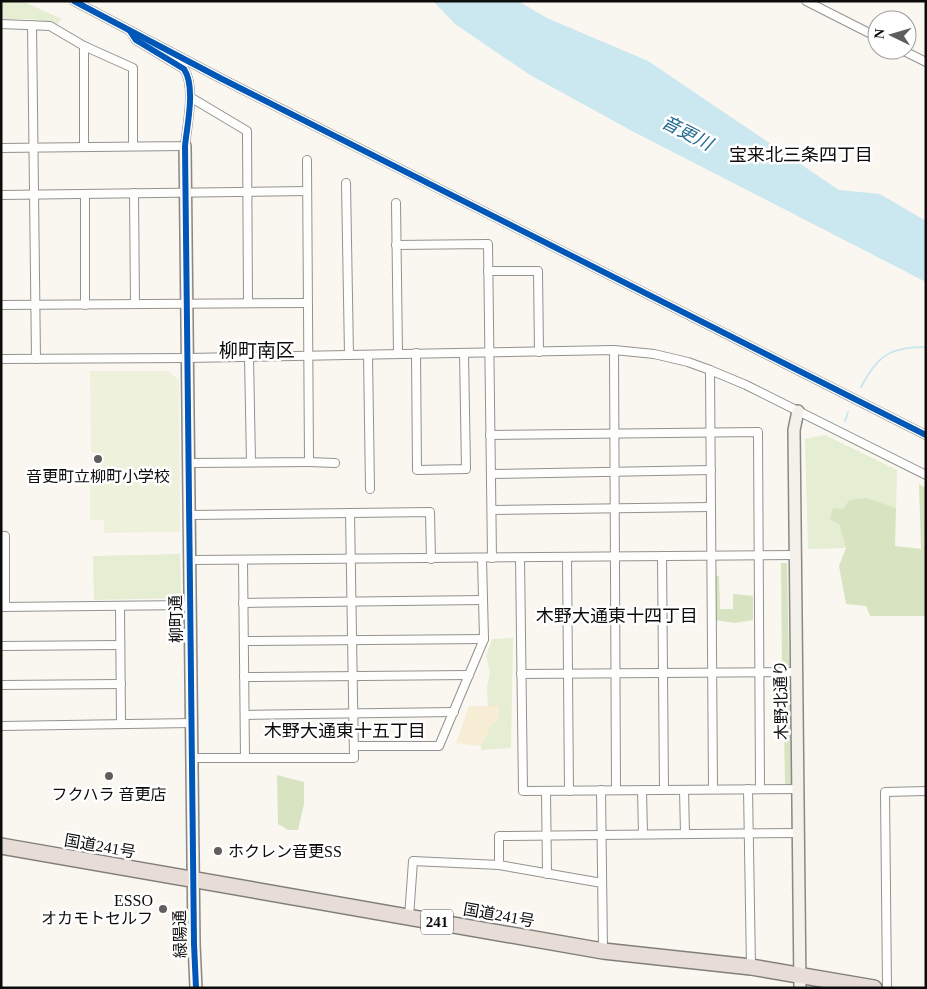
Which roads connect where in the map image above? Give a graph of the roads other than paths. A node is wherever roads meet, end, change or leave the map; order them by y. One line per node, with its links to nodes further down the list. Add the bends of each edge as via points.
1 (74, 1): 5 (street)
2 (806, 1): 6 (street)
3 (1, 24): 4 (street)
4 (32, 25): 7 (street, via 50,26); 13 (street)
5 (130, 31): 8 (street, via 136,40 184,69 188,75); 51 (street)
6 (867, 32)
7 (84, 46): 9 (street, via 133,68); 11 (street)
8 (190, 97): 10 (street); 18 (street, via 247,131)
9 (133, 146): 10 (street); 11 (street)
10 (185, 146): 17 (street, 柳町通)
11 (84, 147): 13 (street)
12 (1, 148): 13 (street)
13 (34, 148): 20 (street)
14 (306, 160): 16 (street)
15 (346, 183): 39 (street)
16 (307, 191): 18 (street); 27 (street)
17 (185, 192): 18 (street); 19 (street); 30 (street, 柳町通)
18 (247, 192): 26 (street)
19 (134, 193): 21 (street); 29 (street)
20 (34, 194): 21 (street); 22 (street); 32 (street)
21 (85, 194): 28 (street)
22 (1, 195)
23 (396, 202): 24 (street)
24 (396, 245): 25 (street, via 488,244); 37 (street)
25 (488, 271): 34 (street); 35 (street, via 538,270)
26 (248, 303): 27 (street); 30 (street)
27 (307, 303): 41 (street)
28 (85, 304): 29 (street); 32 (street)
29 (135, 304): 30 (street)
30 (187, 304): 43 (street, 柳町通)
31 (1, 305): 32 (street)
32 (35, 305): 45 (street)
33 (614, 350): 35 (street); 46 (street, via 654,354); 49 (street)
34 (489, 352): 35 (street); 36 (street); 50 (street)
35 (540, 352)
36 (464, 353): 38 (street); 38 (street, via 466,469 456,470 417,470)
37 (398, 354): 38 (street); 40 (street)
38 (416, 354)
39 (349, 355): 40 (street); 41 (street)
40 (368, 355): 60 (street)
41 (308, 356): 42 (street); 53 (street)
42 (248, 357): 43 (street); 52 (street)
43 (187, 358): 45 (street); 54 (street, 柳町通)
44 (1, 359): 45 (street)
45 (36, 359)
46 (710, 370): 47 (street); 48 (street)
47 (798, 411): 59 (street); 68 (street, 木野北通り, via 794,430)
48 (711, 433): 49 (street); 56 (street); 67 (street, via 758,432)
49 (614, 434): 50 (street); 57 (street)
50 (490, 435): 58 (street)
51 (926, 435)
52 (251, 462): 53 (street); 54 (street)
53 (309, 462): 55 (street)
54 (189, 463): 65 (street, 柳町通)
55 (336, 463)
56 (711, 470): 57 (street); 61 (street)
57 (614, 472): 58 (street); 62 (street)
58 (491, 474): 63 (street)
59 (926, 475)
60 (370, 489)
61 (711, 506): 62 (street); 70 (street)
62 (615, 508): 63 (street); 72 (street)
63 (492, 510): 74 (street)
64 (350, 513): 65 (street); 76 (street); 77 (street, via 430,512)
65 (189, 515): 78 (street, 柳町通)
66 (1, 536): 80 (street, via 5,536)
67 (758, 555): 68 (street); 70 (street); 93 (street)
68 (795, 555): 94 (street, 木野北通り)
69 (662, 556): 70 (street); 72 (street); 96 (street)
70 (712, 556): 92 (street)
71 (567, 557): 72 (street); 75 (street); 98 (street)
72 (615, 557): 95 (street)
73 (482, 558): 74 (street); 77 (street); 81 (street)
74 (492, 558): 75 (street)
75 (520, 558): 97 (street)
76 (351, 559): 77 (street); 79 (street); 82 (street)
77 (431, 559)
78 (190, 560): 79 (street); 84 (street, 柳町通)
79 (243, 560): 83 (street)
80 (3, 579): 86 (street)
81 (483, 600): 82 (street); 87 (street)
82 (352, 602): 83 (street); 88 (street)
83 (243, 603): 89 (street)
84 (190, 604): 85 (street); 107 (street, 柳町通)
85 (120, 606): 86 (street); 90 (street)
86 (3, 607)
87 (484, 639): 88 (street); 99 (street)
88 (352, 640): 89 (street); 100 (street)
89 (244, 641): 101 (street)
90 (120, 645): 91 (street); 102 (street)
91 (1, 646)
92 (712, 672): 93 (street); 96 (street); 113 (street)
93 (759, 672): 94 (street); 115 (street)
94 (796, 672): 116 (street, 木野北通り)
95 (616, 673): 96 (street); 98 (street); 118 (street)
96 (663, 673): 120 (street)
97 (521, 674): 98 (street); 122 (street, via 523,791)
98 (568, 674): 123 (street)
99 (469, 675): 100 (street); 104 (street)
100 (353, 676): 101 (street); 105 (street)
101 (244, 677): 106 (street)
102 (120, 684): 103 (street); 108 (street)
103 (1, 685)
104 (454, 712): 105 (street); 110 (street, via 439,746)
105 (353, 713): 106 (street); 110 (street)
106 (245, 715): 112 (street)
107 (192, 723): 108 (street); 111 (street, 柳町通)
108 (121, 724): 109 (street)
109 (1, 726)
110 (354, 746): 112 (street, via 354,758)
111 (193, 758): 112 (street); 134 (street, 柳町通)
112 (245, 758)
113 (713, 789): 114 (street); 121 (street)
114 (748, 789): 115 (street); 125 (street)
115 (760, 789): 116 (street)
116 (798, 789): 126 (street, 木野北通り)
117 (601, 790): 118 (street); 123 (street); 129 (street)
118 (616, 790): 119 (street)
119 (642, 790): 120 (street); 127 (street)
120 (664, 790): 121 (street)
121 (684, 790): 128 (street)
122 (546, 791): 123 (street); 130 (street)
123 (569, 791)
124 (926, 791): 142 (street, via 885,792)
125 (749, 833): 126 (street); 128 (street); 138 (street)
126 (798, 833): 139 (street, 木野北通り)
127 (643, 834): 128 (street); 129 (street)
128 (685, 834)
129 (602, 835): 130 (street); 135 (street)
130 (546, 836): 132 (street, via 499,836); 133 (street)
131 (1, 846): 134 (highway, 国道241号 / 241)
132 (499, 865): 133 (street); 136 (street, via 413,861)
133 (547, 874): 135 (street)
134 (193, 880): 136 (highway, 国道241号 / 241); 140 (street, 緑陽通)
135 (602, 883): 137 (street)
136 (409, 917): 137 (highway, 国道241号 / 241)
137 (603, 951): 138 (highway, 国道241号 / 241)
138 (751, 967): 139 (highway, 国道241号 / 241)
139 (800, 982): 141 (highway, 国道241号 / 241)
140 (196, 988)
141 (874, 988)
142 (887, 988)

